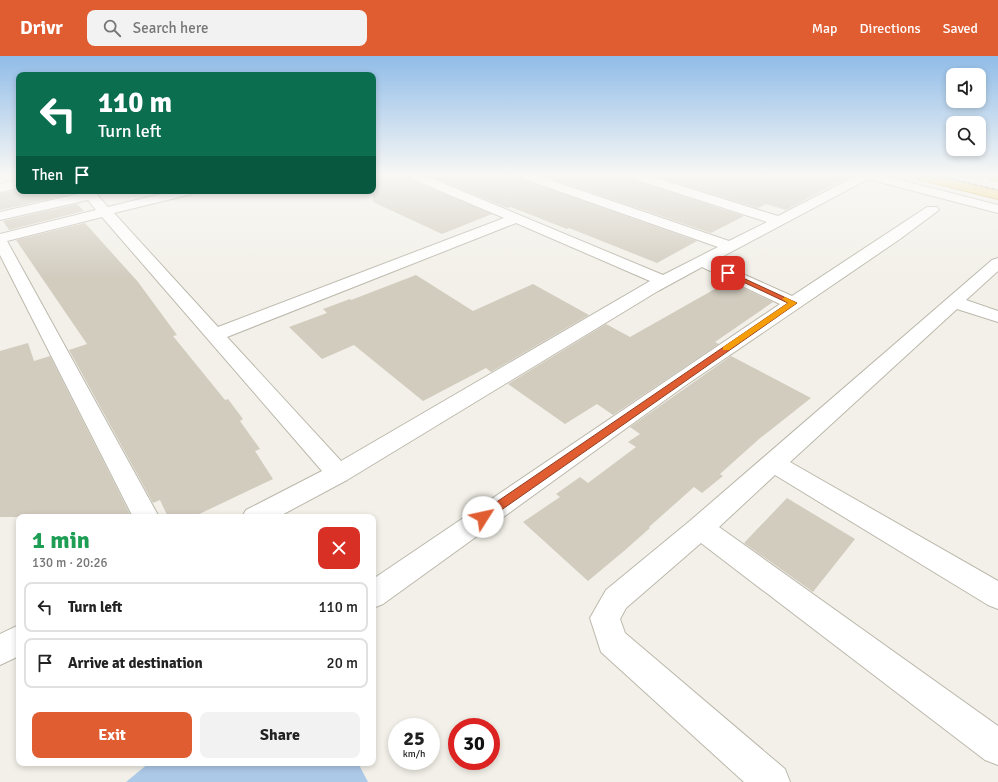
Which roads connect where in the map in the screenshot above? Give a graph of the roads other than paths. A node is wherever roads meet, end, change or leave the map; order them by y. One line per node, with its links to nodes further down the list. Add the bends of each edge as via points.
1 (24, 210): 9 (street)
2 (114, 210): 8 (street)
3 (497, 210): 10 (street)
4 (626, 210): 13 (street)
5 (744, 210): 11 (street)
6 (800, 210): 11 (street)
7 (932, 210): 18 (street)
8 (106, 212): 12 (street); 20 (street)
9 (0, 216)
10 (517, 218): 16 (street); 20 (street)
11 (779, 221): 13 (street)
12 (0, 239): 23 (street)
13 (730, 246): 14 (street)
14 (702, 261): 16 (street); 18 (street)
15 (995, 270): 17 (street)
16 (663, 281): 22 (street)
17 (954, 302): 19 (street); 21 (street)
18 (793, 303): 26 (street)
19 (998, 317)
20 (215, 335): 22 (street)
21 (773, 463): 25 (street); 27 (street)
22 (338, 474): 24 (street)
23 (144, 514)
24 (261, 514)
25 (700, 528): 30 (street); 31 (street, via 616,599 605,618 612,642)
26 (376, 593)
27 (998, 596)
28 (16, 642): 29 (street)
29 (0, 650)
30 (998, 747)
31 (772, 782)

